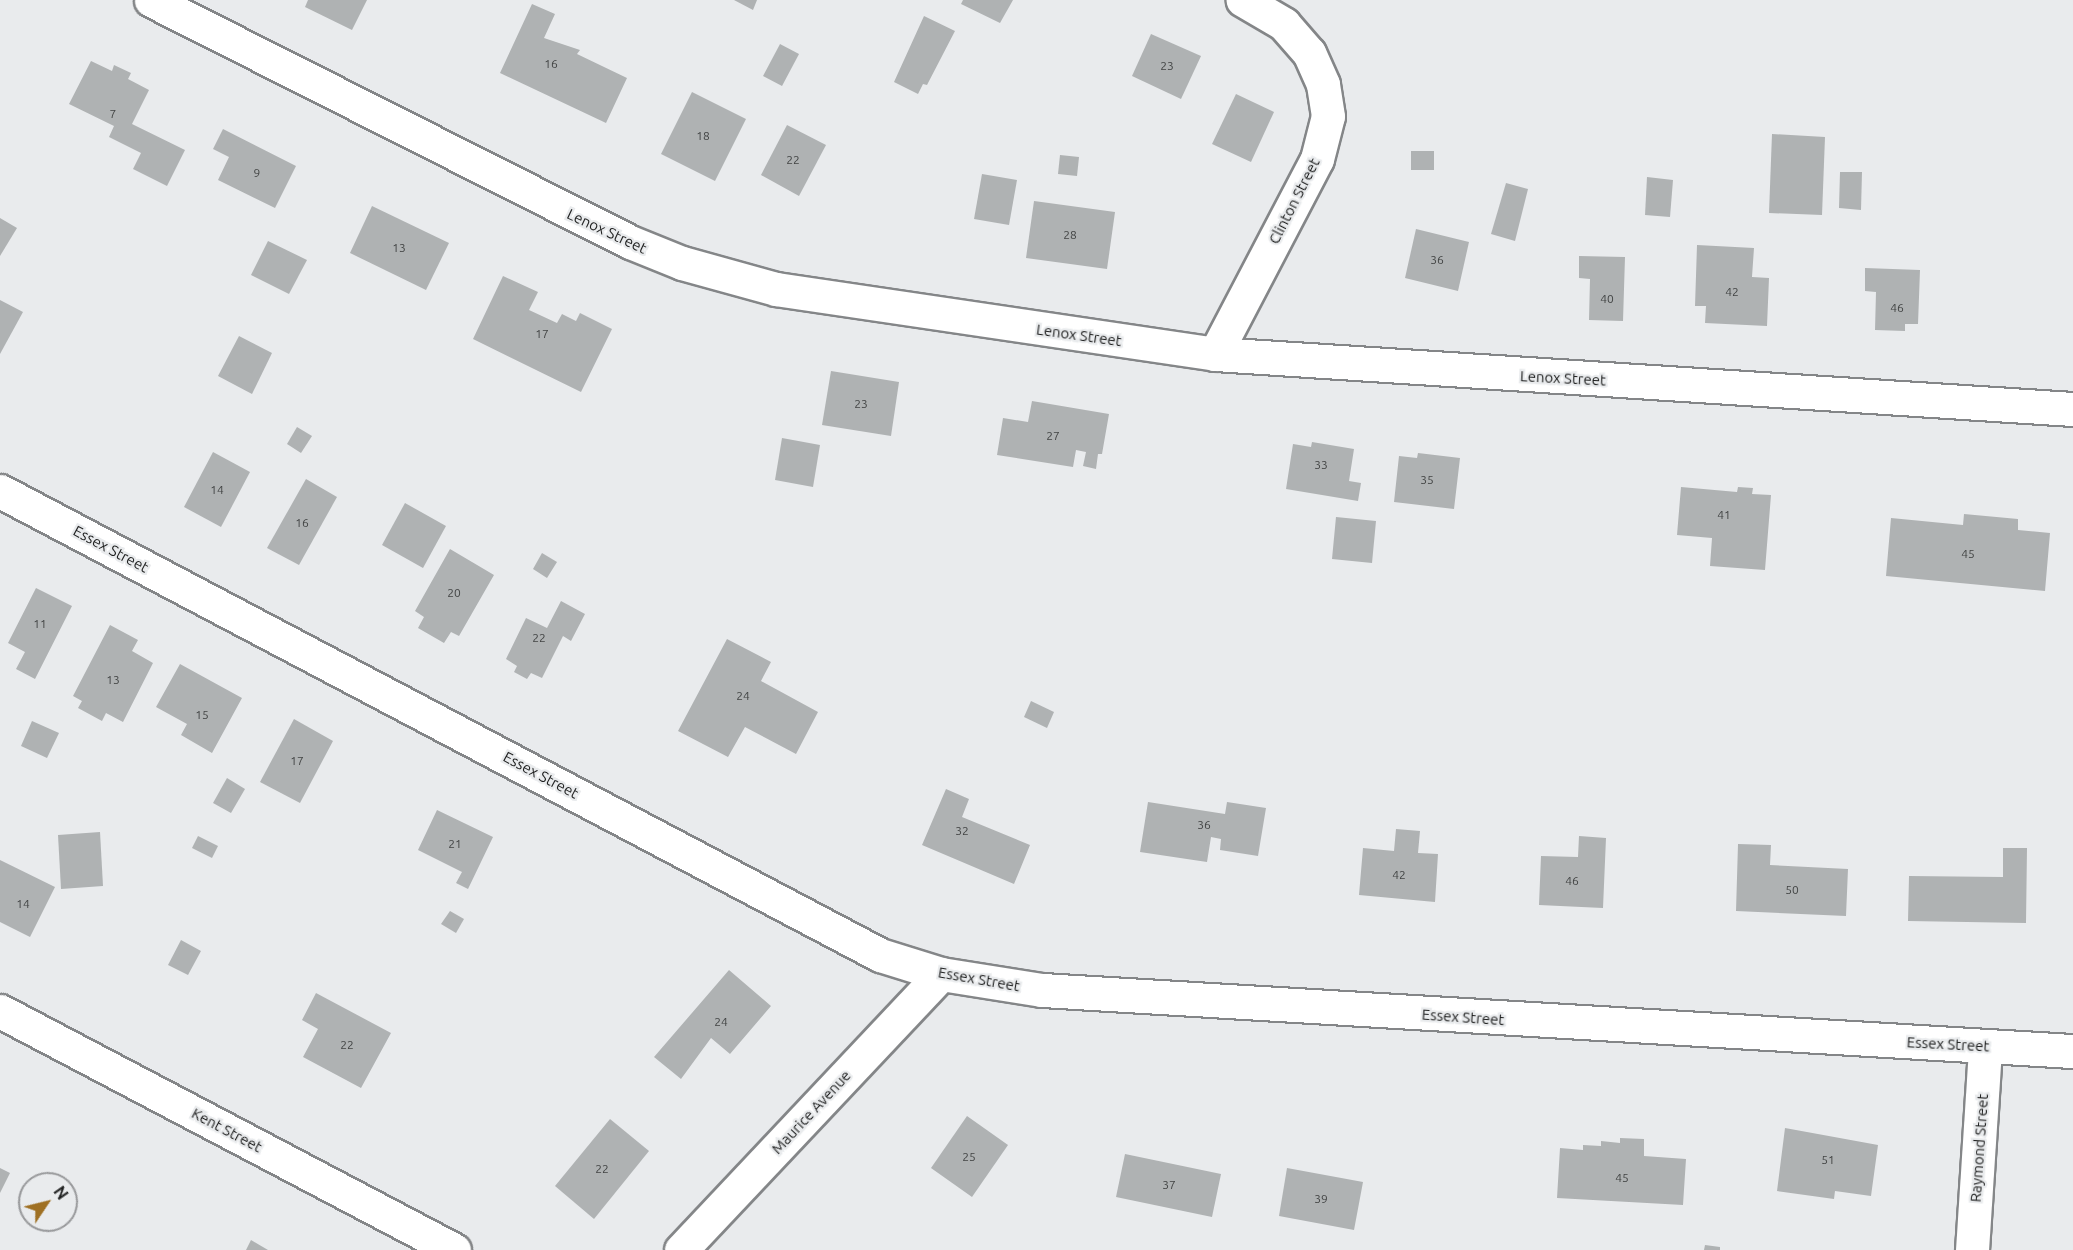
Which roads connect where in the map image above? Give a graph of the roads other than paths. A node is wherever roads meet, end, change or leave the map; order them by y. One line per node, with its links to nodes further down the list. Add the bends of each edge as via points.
1 (151, 0): 3 (street, Lenox Street, via 564,211 682,263 776,289 866,305)
2 (1243, 0): 3 (street, Clinton Street, via 1284,24 1309,53 1323,84 1328,116 1317,159)
3 (1215, 354): 4 (street, Lenox Street)
4 (2073, 409)
5 (0, 491): 6 (street, Essex Street, via 880,955)
6 (941, 974): 8 (street, Essex Street, via 1042,990); 11 (street, Maurice Avenue)
7 (0, 1011): 10 (street, Kent Street)
8 (1985, 1047): 9 (street, Essex Street); 12 (street, Raymond Street)
9 (2073, 1052)
10 (454, 1250)
11 (681, 1250)
12 (1972, 1250)

